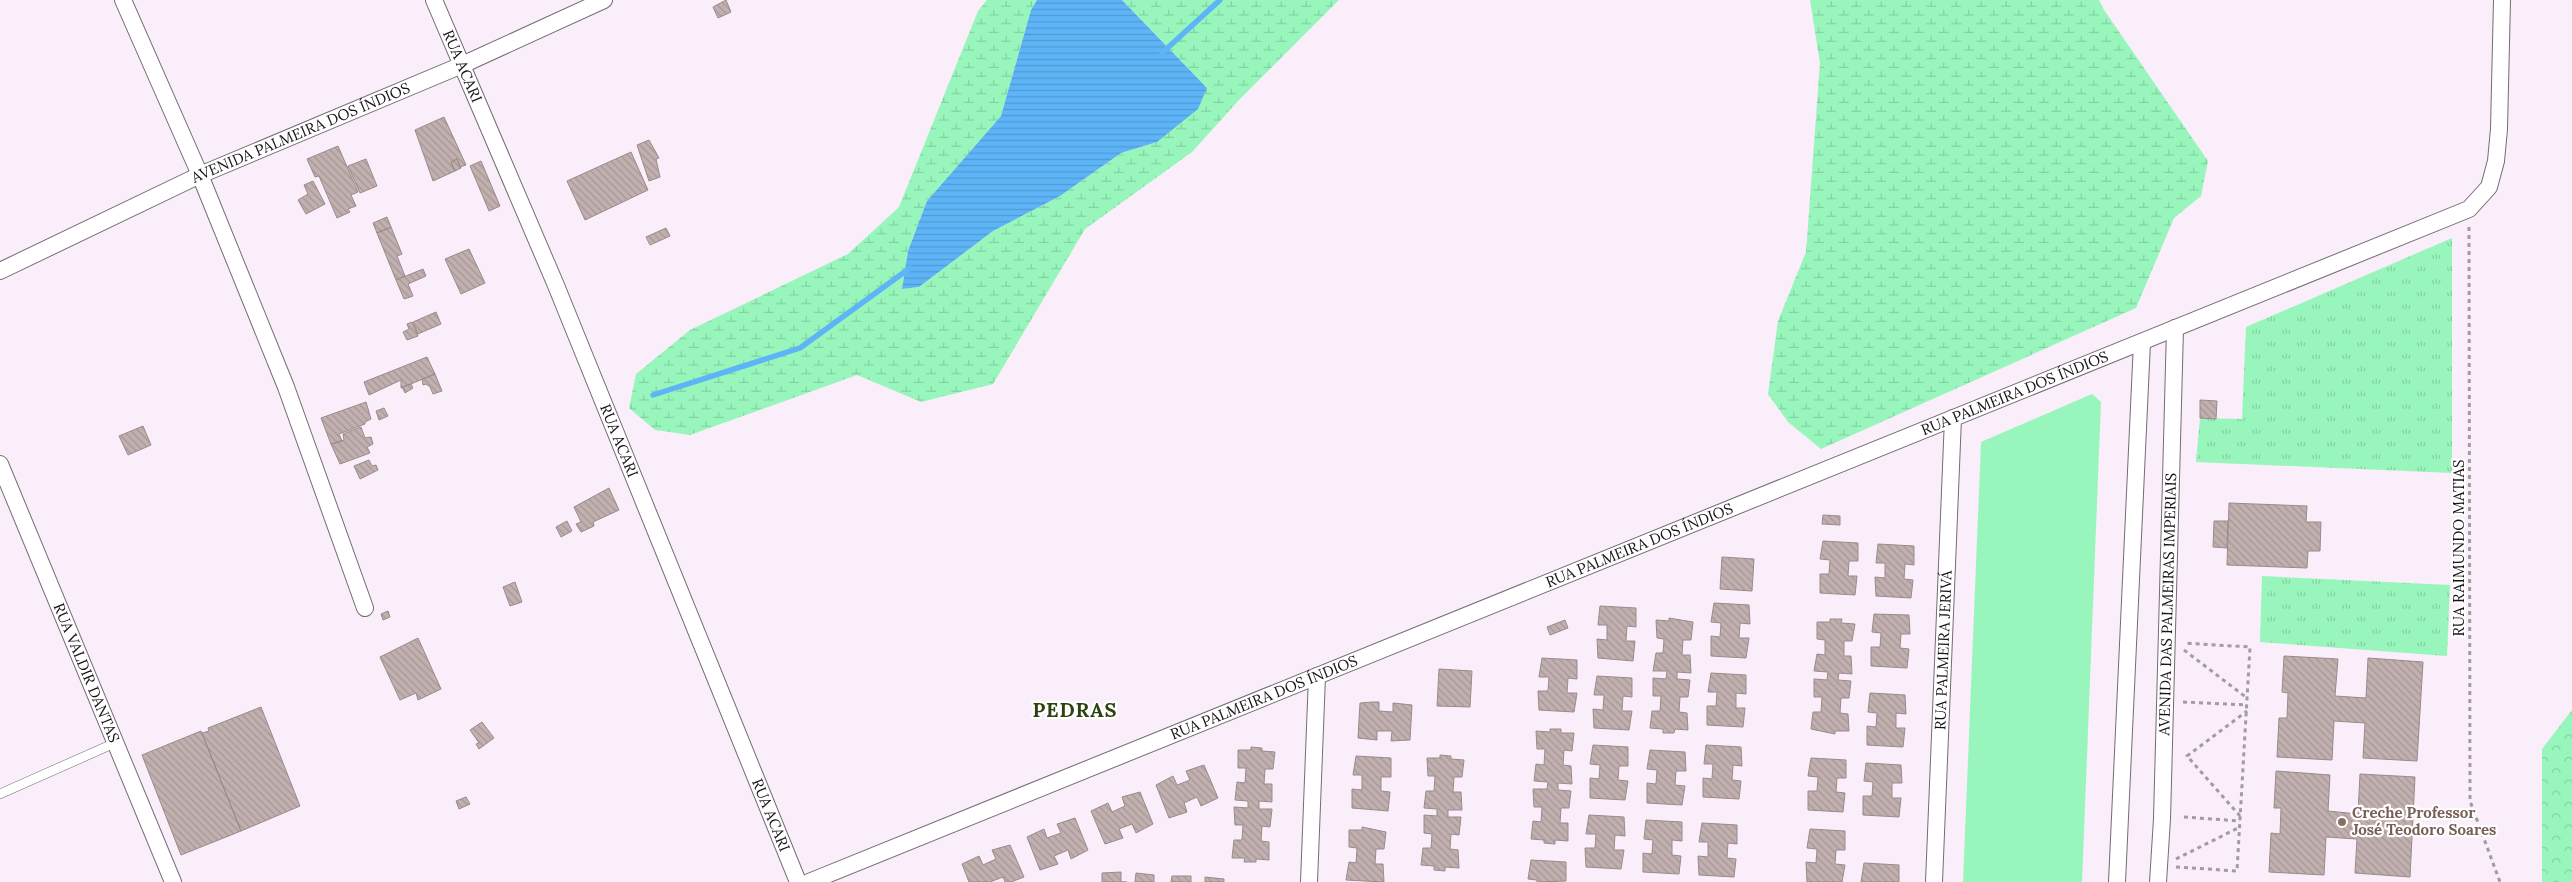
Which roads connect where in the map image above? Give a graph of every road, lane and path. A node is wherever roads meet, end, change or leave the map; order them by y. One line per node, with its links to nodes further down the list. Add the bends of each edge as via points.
1 (123, 0): 6 (street)
2 (434, 0): 5 (street, RUA ACARI)
3 (604, 0): 5 (street, AVENIDA PALMEIRA DOS ÍNDIOS)
4 (2502, 0): 7 (street, via 2496,161 2489,187)
5 (462, 65): 6 (street, AVENIDA PALMEIRA DOS ÍNDIOS); 30 (street, RUA ACARI, via 555,283)
6 (200, 175): 8 (street, AVENIDA PALMEIRA DOS ÍNDIOS); 13 (street, via 286,387)
7 (2469, 209): 9 (street, RUA PALMEIRA DOS ÍNDIOS); 36 (path, RUA RAIMUNDO MATIAS, via 2470,801)
8 (0, 271)
9 (2175, 328): 10 (street, RUA PALMEIRA DOS ÍNDIOS); 35 (street, AVENIDA DAS PALMEIRAS IMPERIAIS)
10 (2142, 342): 11 (street, RUA PALMEIRA DOS ÍNDIOS); 34 (street)
11 (1953, 418): 16 (street, RUA PALMEIRA DOS ÍNDIOS); 33 (street, RUA PALMEIRA JERIVÁ)
12 (0, 464): 21 (street, RUA VALDIR DANTAS)
13 (365, 608)
14 (2183, 643): 17 (path, via 2250,648)
15 (2182, 649): 17 (path)
16 (1317, 676): 31 (street, RUA PALMEIRA DOS ÍNDIOS); 32 (street)
17 (2248, 698): 19 (path)
18 (2179, 702): 19 (path)
19 (2247, 705): 20 (path)
20 (2247, 710): 23 (path); 23 (path, via 2187,756)
21 (117, 742): 22 (lane); 29 (street, RUA VALDIR DANTAS)
22 (0, 794)
23 (2240, 816): 25 (path)
24 (2184, 817): 25 (path)
25 (2240, 821): 26 (path)
26 (2240, 827): 27 (path); 28 (path, via 2237,871)
27 (2173, 860)
28 (2173, 866)
29 (173, 882)
30 (798, 882)
31 (809, 882)
32 (1309, 882)
33 (1934, 882)
34 (2117, 882)
35 (2158, 882)
36 (2500, 882)

